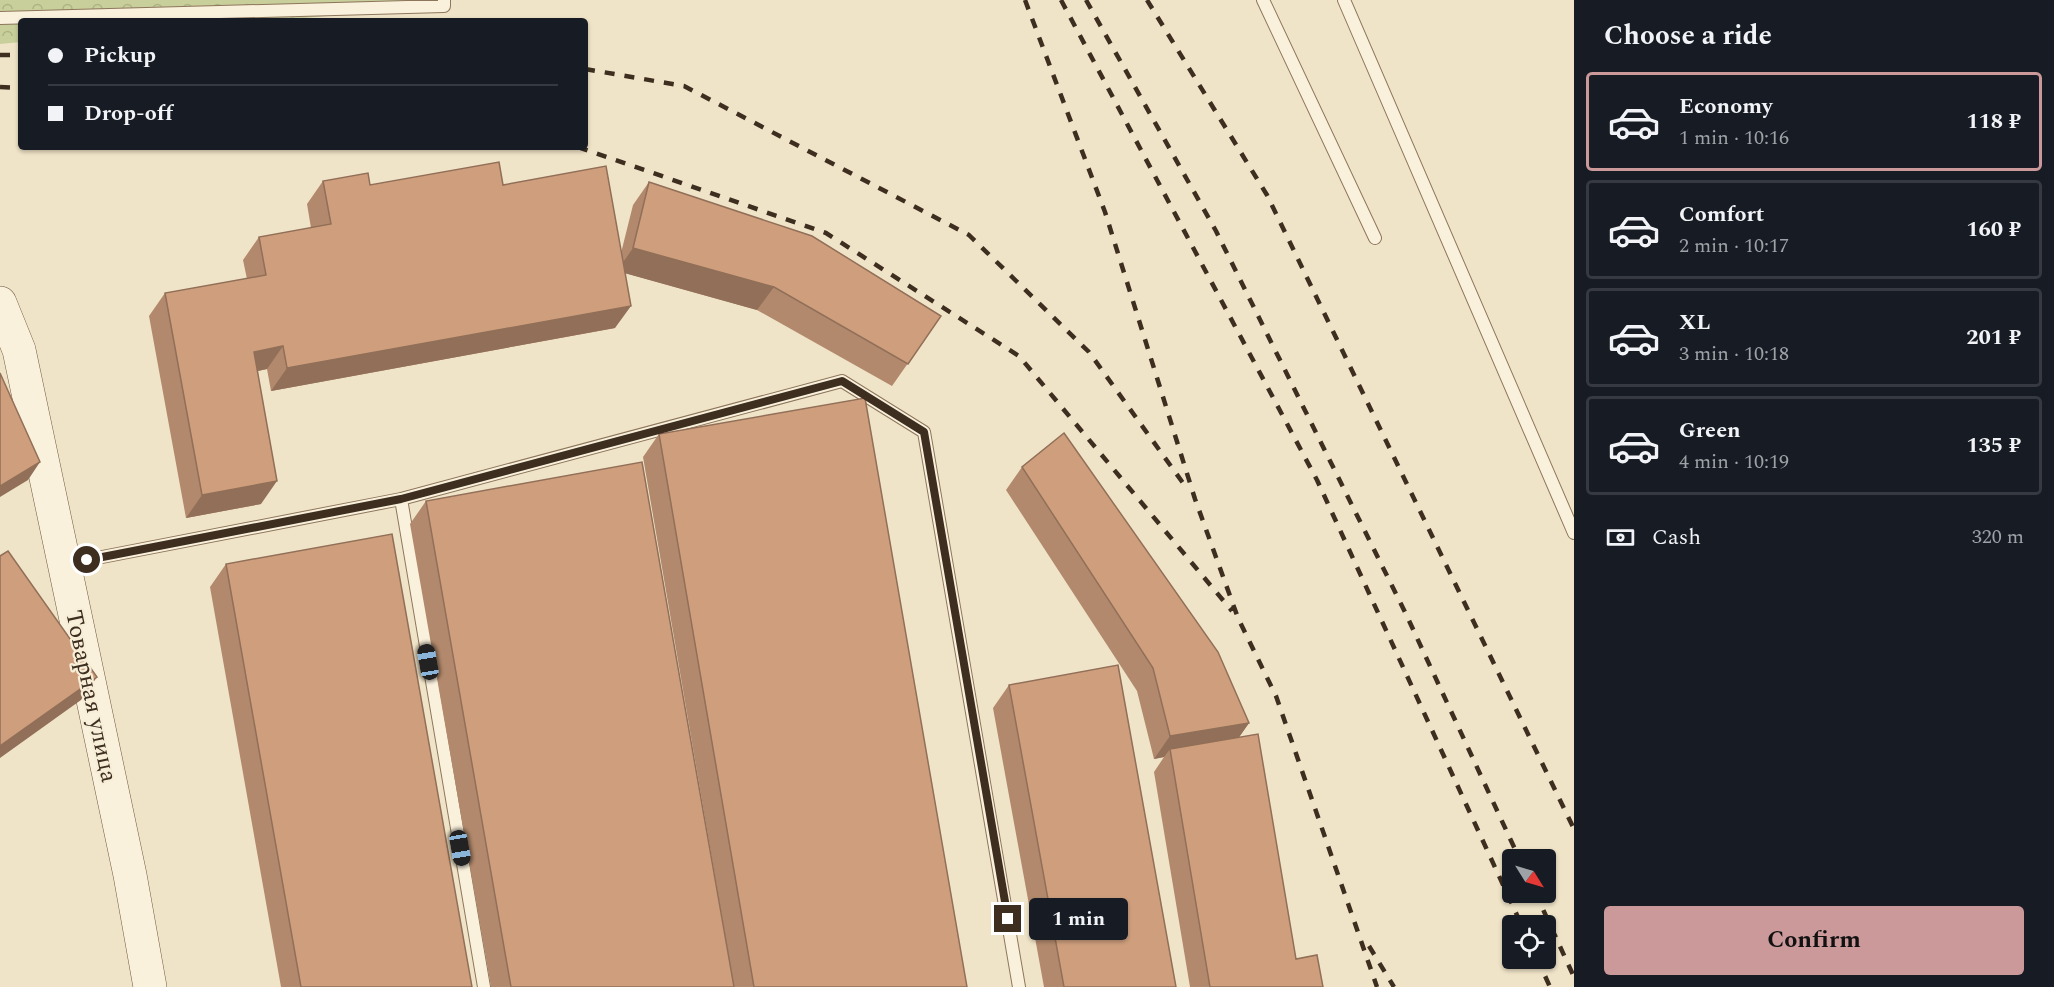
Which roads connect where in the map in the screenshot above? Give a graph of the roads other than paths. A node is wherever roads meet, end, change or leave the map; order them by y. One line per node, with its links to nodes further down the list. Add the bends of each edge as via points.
1 (444, 0): 4 (lane, via 444,6)
2 (1263, 0): 5 (lane)
3 (1344, 0): 8 (lane)
4 (0, 18)
5 (1376, 238)
6 (0, 303): 9 (street, Товарная улица, via 19,350)
7 (401, 499): 9 (lane); 11 (lane); 12 (lane, via 842,381 924,432)
8 (1574, 533)
9 (64, 564): 10 (street, Товарная улица)
10 (150, 987)
11 (484, 987)
12 (1019, 987)

